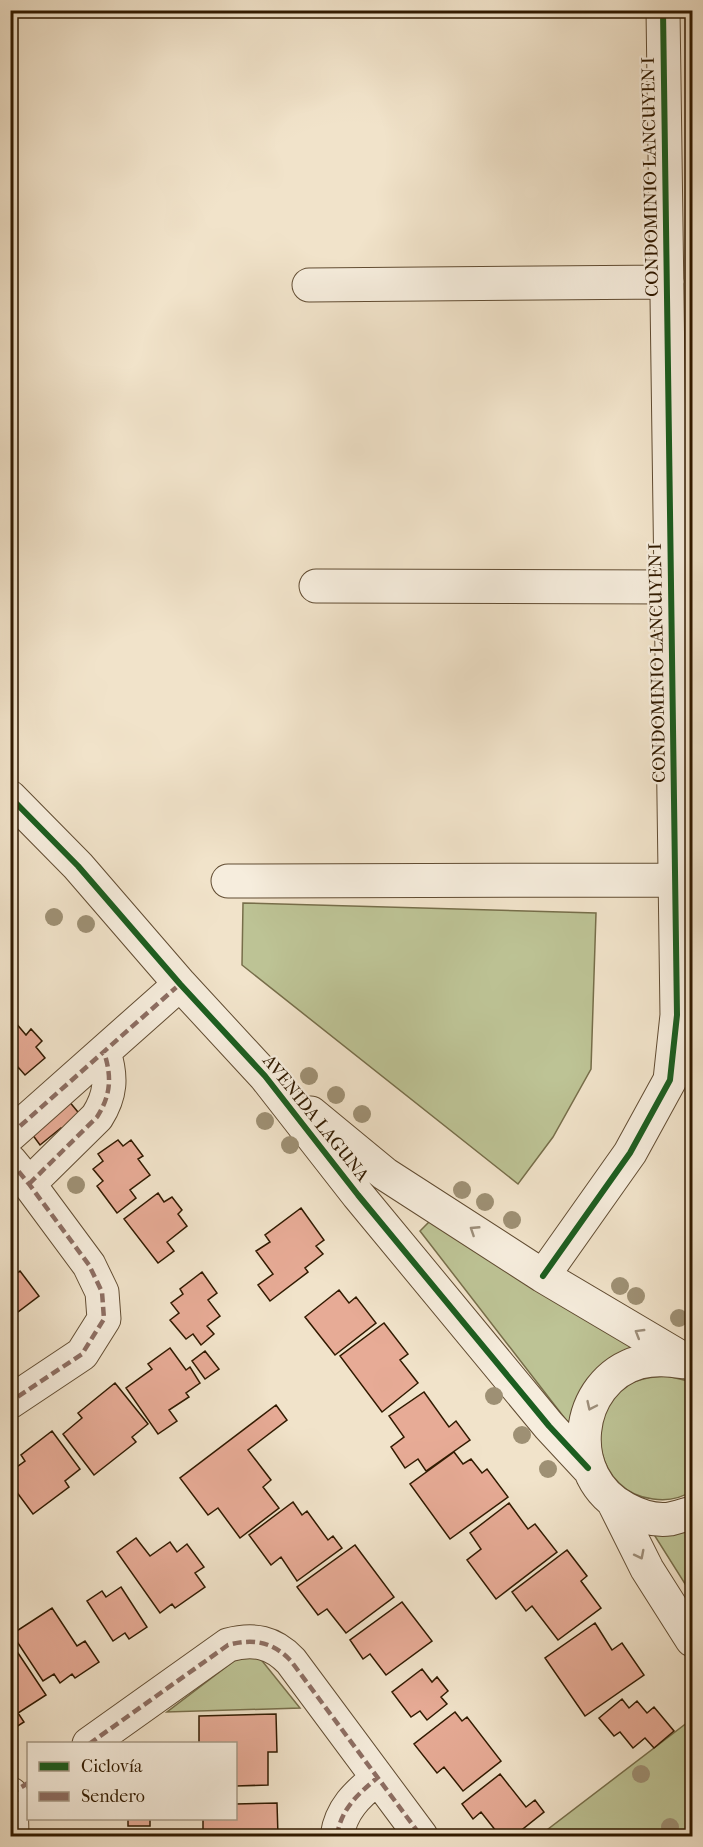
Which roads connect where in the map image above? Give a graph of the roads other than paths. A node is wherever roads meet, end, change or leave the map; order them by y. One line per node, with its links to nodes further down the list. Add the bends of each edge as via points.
1 (663, 10): 2 (street, CONDOMINIO LANCUYEN I)
2 (667, 282): 3 (street); 5 (street, CONDOMINIO LANCUYEN I)
3 (309, 285)
4 (316, 586): 5 (street)
5 (671, 587): 7 (street, CONDOMINIO LANCUYEN I)
6 (10, 796): 9 (street, AVENIDA LAGUNA, via 78,866)
7 (675, 880): 8 (street); 14 (street, CONDOMINIO LANCUYEN I, via 677,1015 670,1080 630,1154)
8 (228, 881)
9 (180, 984): 10 (street); 11 (street, AVENIDA LAGUNA)
10 (104, 1052): 12 (street); 13 (street, via 109,1093 97,1118)
11 (265, 1076): 14 (street, AVENIDA LAGUNA, one-way to 11, via 385,1174); 17 (street, AVENIDA LAGUNA, via 358,1195)
12 (10, 1135)
13 (20, 1173): 16 (street, via 89,1265 102,1292 104,1319 82,1354)
14 (543, 1276): 15 (street, AVENIDA LAGUNA, one-way to 14)
15 (691, 1364): 17 (street, one-way to 17, via 664,1359 639,1363 616,1374 597,1392 585,1425 583,1442)
16 (10, 1402)
17 (588, 1468): 18 (street, AVENIDA LAGUNA)
18 (614, 1503): 19 (street, via 640,1516 669,1519); 20 (street, one-way to 20, via 647,1569)
19 (693, 1513)
20 (693, 1640)
21 (90, 1742): 22 (street, via 228,1645 253,1641 273,1646 291,1661)
22 (377, 1778): 26 (street, via 347,1807); 27 (street)
23 (27, 1784): 24 (street)
24 (11, 1794): 25 (street)
25 (12, 1836)
26 (337, 1836)
27 (421, 1836)

